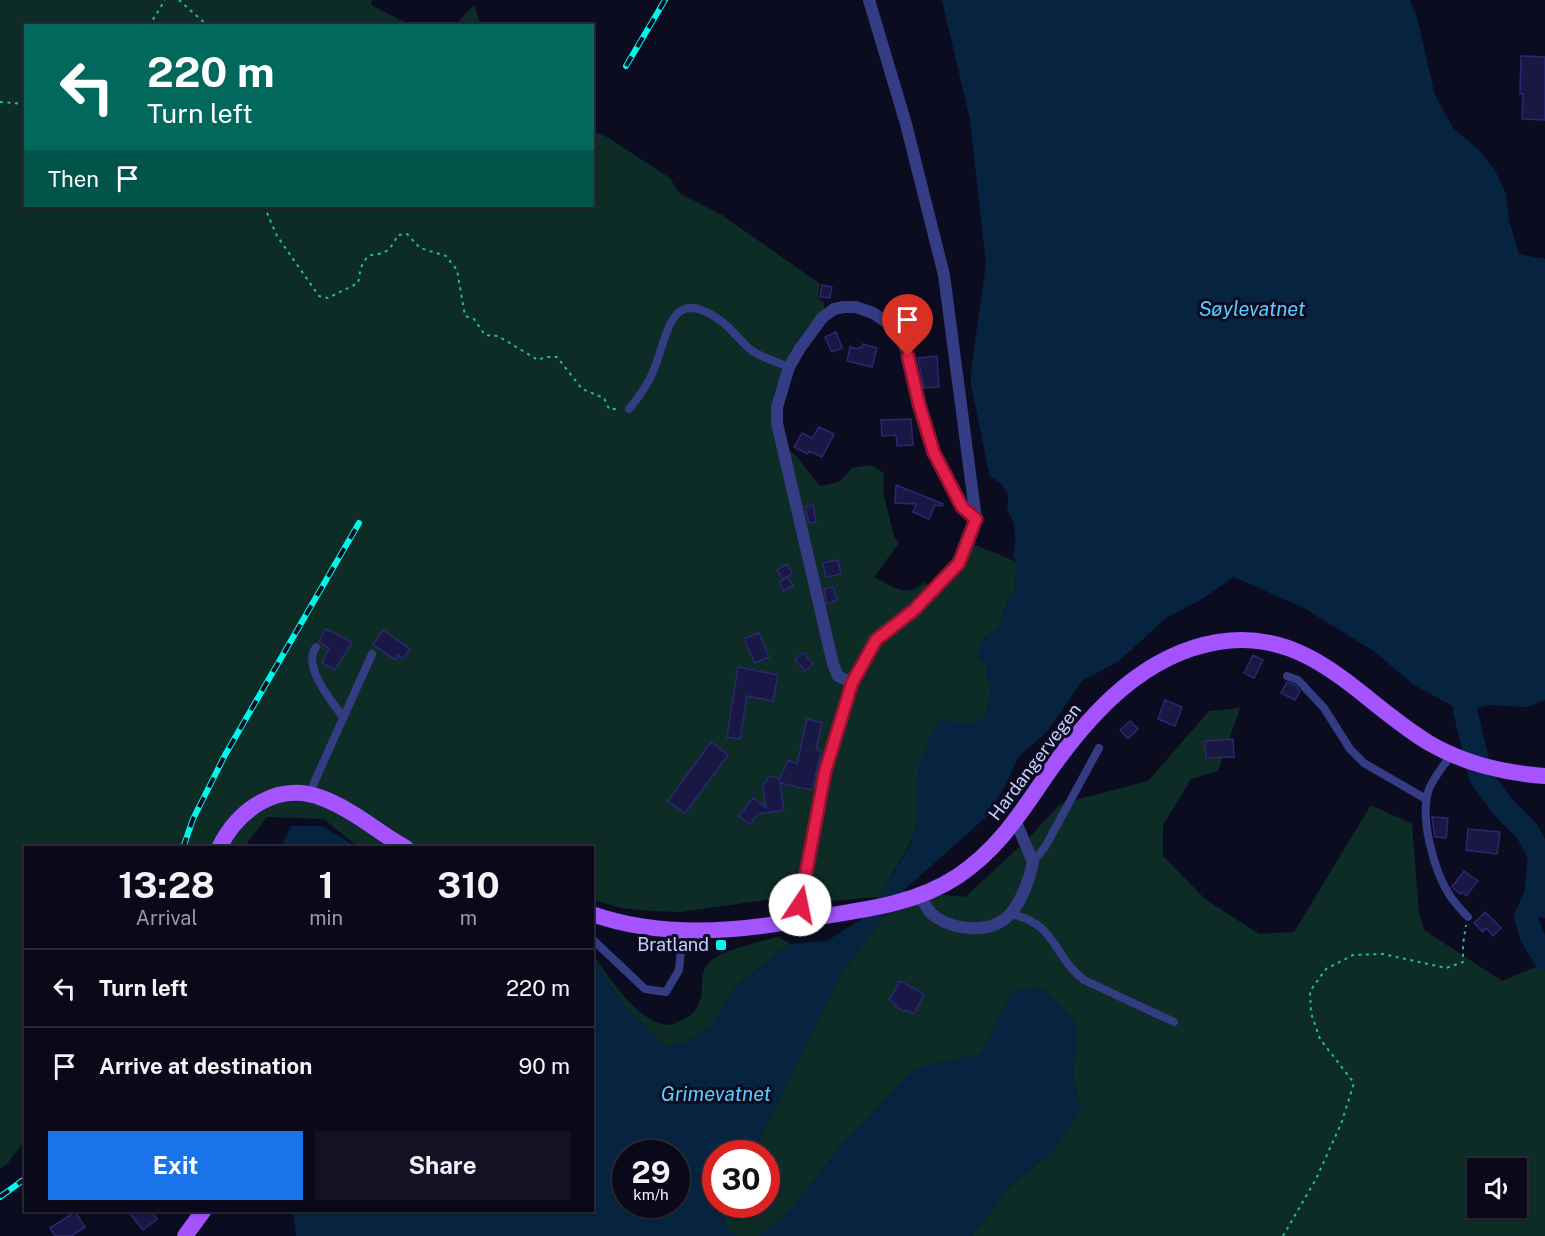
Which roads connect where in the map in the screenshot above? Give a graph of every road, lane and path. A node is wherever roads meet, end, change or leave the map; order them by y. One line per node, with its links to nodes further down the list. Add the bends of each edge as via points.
1 (165, 0): 4 (path)
2 (179, 0): 5 (path)
3 (868, 0): 11 (street, via 906,124 944,275)
4 (150, 24)
5 (206, 24)
6 (0, 102): 7 (path)
7 (24, 104)
8 (264, 207): 10 (path, via 277,236 319,296 328,298 358,283 367,258 381,254 391,248 398,235 407,234 420,248 446,256 457,270 465,316 474,319 485,335 498,336 538,360 557,357 582,389 604,398 609,409)
9 (789, 367): 10 (lane, via 753,351 720,321 693,306 684,308 677,312 664,338 645,390); 11 (street, via 822,318 834,309 856,307 897,329 934,453 962,507); 15 (street, via 777,407 777,423 833,664 838,676)
10 (629, 409)
11 (976, 519): 15 (street, via 959,563 914,610 876,640)
12 (316, 647): 16 (lane, via 311,656 312,666)
13 (372, 654): 16 (lane)
14 (1287, 676): 21 (lane, via 1298,680 1324,708 1350,749 1364,763)
15 (852, 683): 30 (street, via 825,772)
16 (343, 717): 20 (lane)
17 (1099, 748): 25 (lane)
18 (1452, 754): 19 (main road, Hardangervegen, via 1486,767); 21 (lane, via 1433,780); 22 (main road, Hardangervegen, via 1404,726 1334,671 1308,656 1282,645 1250,639 1219,642 1190,648 1161,661 1117,693 1068,745)
19 (1545, 776)
20 (309, 794): 23 (main road, via 282,794 254,805 232,825); 24 (main road, via 336,804)
21 (1426, 799): 29 (lane, via 1431,850 1446,889)
22 (1016, 822): 25 (street); 26 (main road, Hardangervegen, via 958,876)
23 (220, 846)
24 (403, 846)
25 (1034, 862): 27 (street)
26 (920, 896): 27 (street, via 936,918 964,928 992,925); 30 (main road, Hardangervegen)
27 (1011, 914): 33 (lane, via 1040,926 1084,980)
28 (594, 915): 31 (main road, via 664,930)
29 (1468, 917): 36 (path, via 1463,962 1446,968 1383,954 1353,955 1326,969 1310,991 1311,1013 1320,1039 1354,1083 1341,1124 1316,1179)
30 (799, 920): 31 (main road)
31 (683, 930): 32 (lane, via 679,970 666,992 645,989)
32 (594, 941)
33 (1174, 1022)
34 (203, 1212): 35 (main road)
35 (185, 1236)
36 (1284, 1236)

